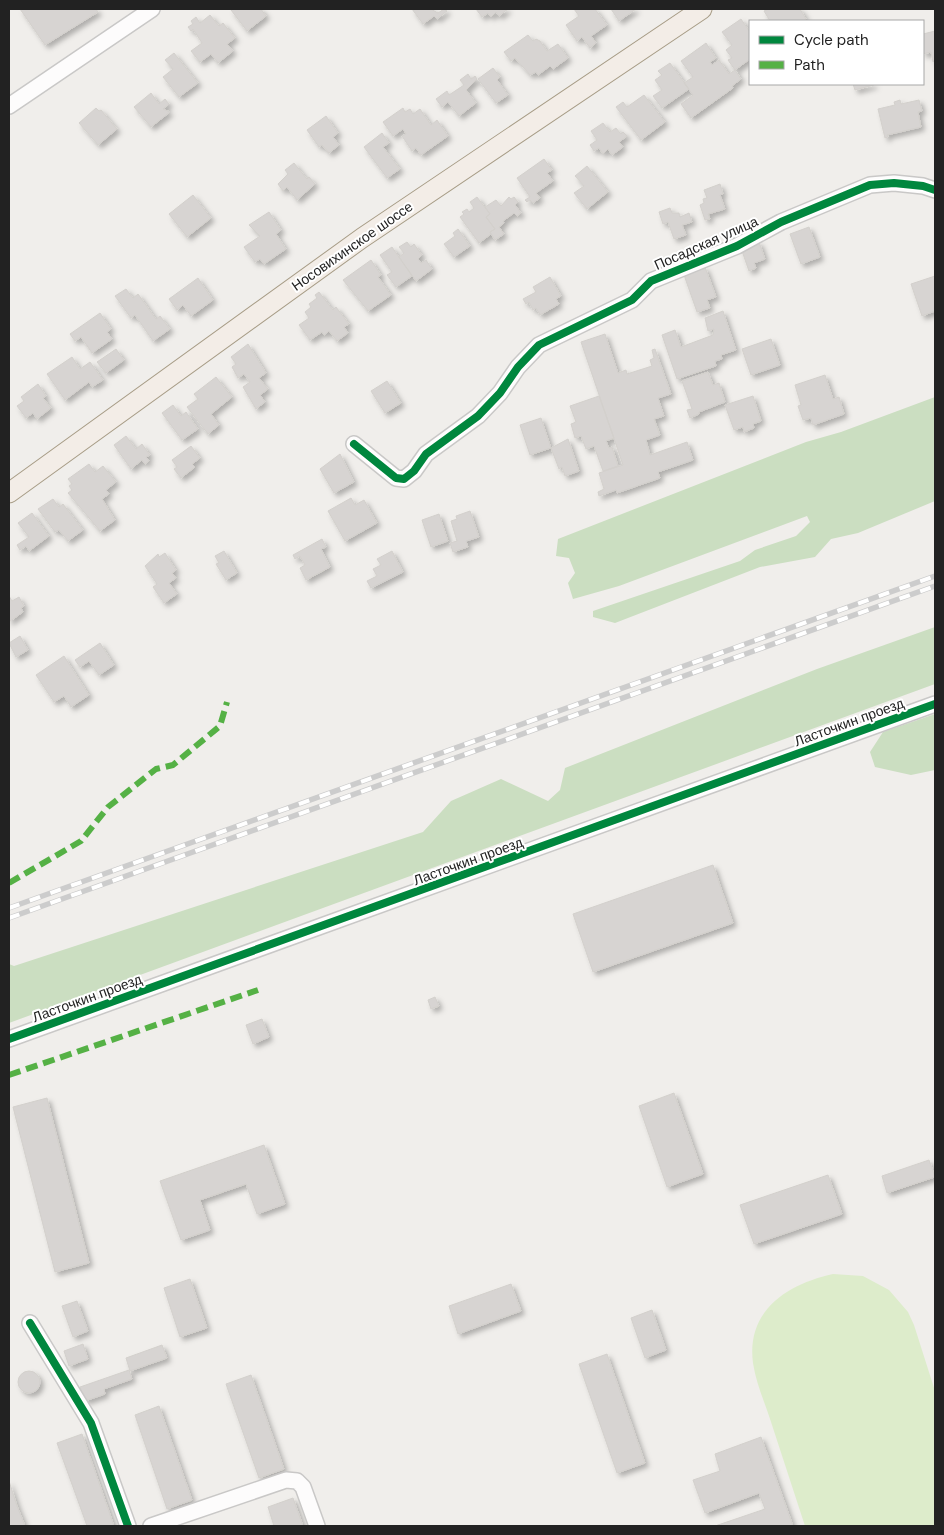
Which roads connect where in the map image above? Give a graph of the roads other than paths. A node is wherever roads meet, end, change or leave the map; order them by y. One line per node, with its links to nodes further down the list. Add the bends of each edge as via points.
1 (152, 9): 3 (street)
2 (702, 9): 6 (main road, Носовихинское шоссе, via 362,238)
3 (9, 106)
4 (935, 190): 5 (street, Посадская улица, via 894,183 870,185 651,281 632,300 539,345 478,416 426,454 404,479 396,478)
5 (354, 444)
6 (9, 493)
7 (935, 704): 8 (street, Ласточкин проезд)
8 (9, 1039)
9 (30, 1323): 10 (street, via 91,1423)
10 (128, 1526)
11 (151, 1526): 12 (street, via 286,1480 297,1481 303,1487)
12 (317, 1526)

